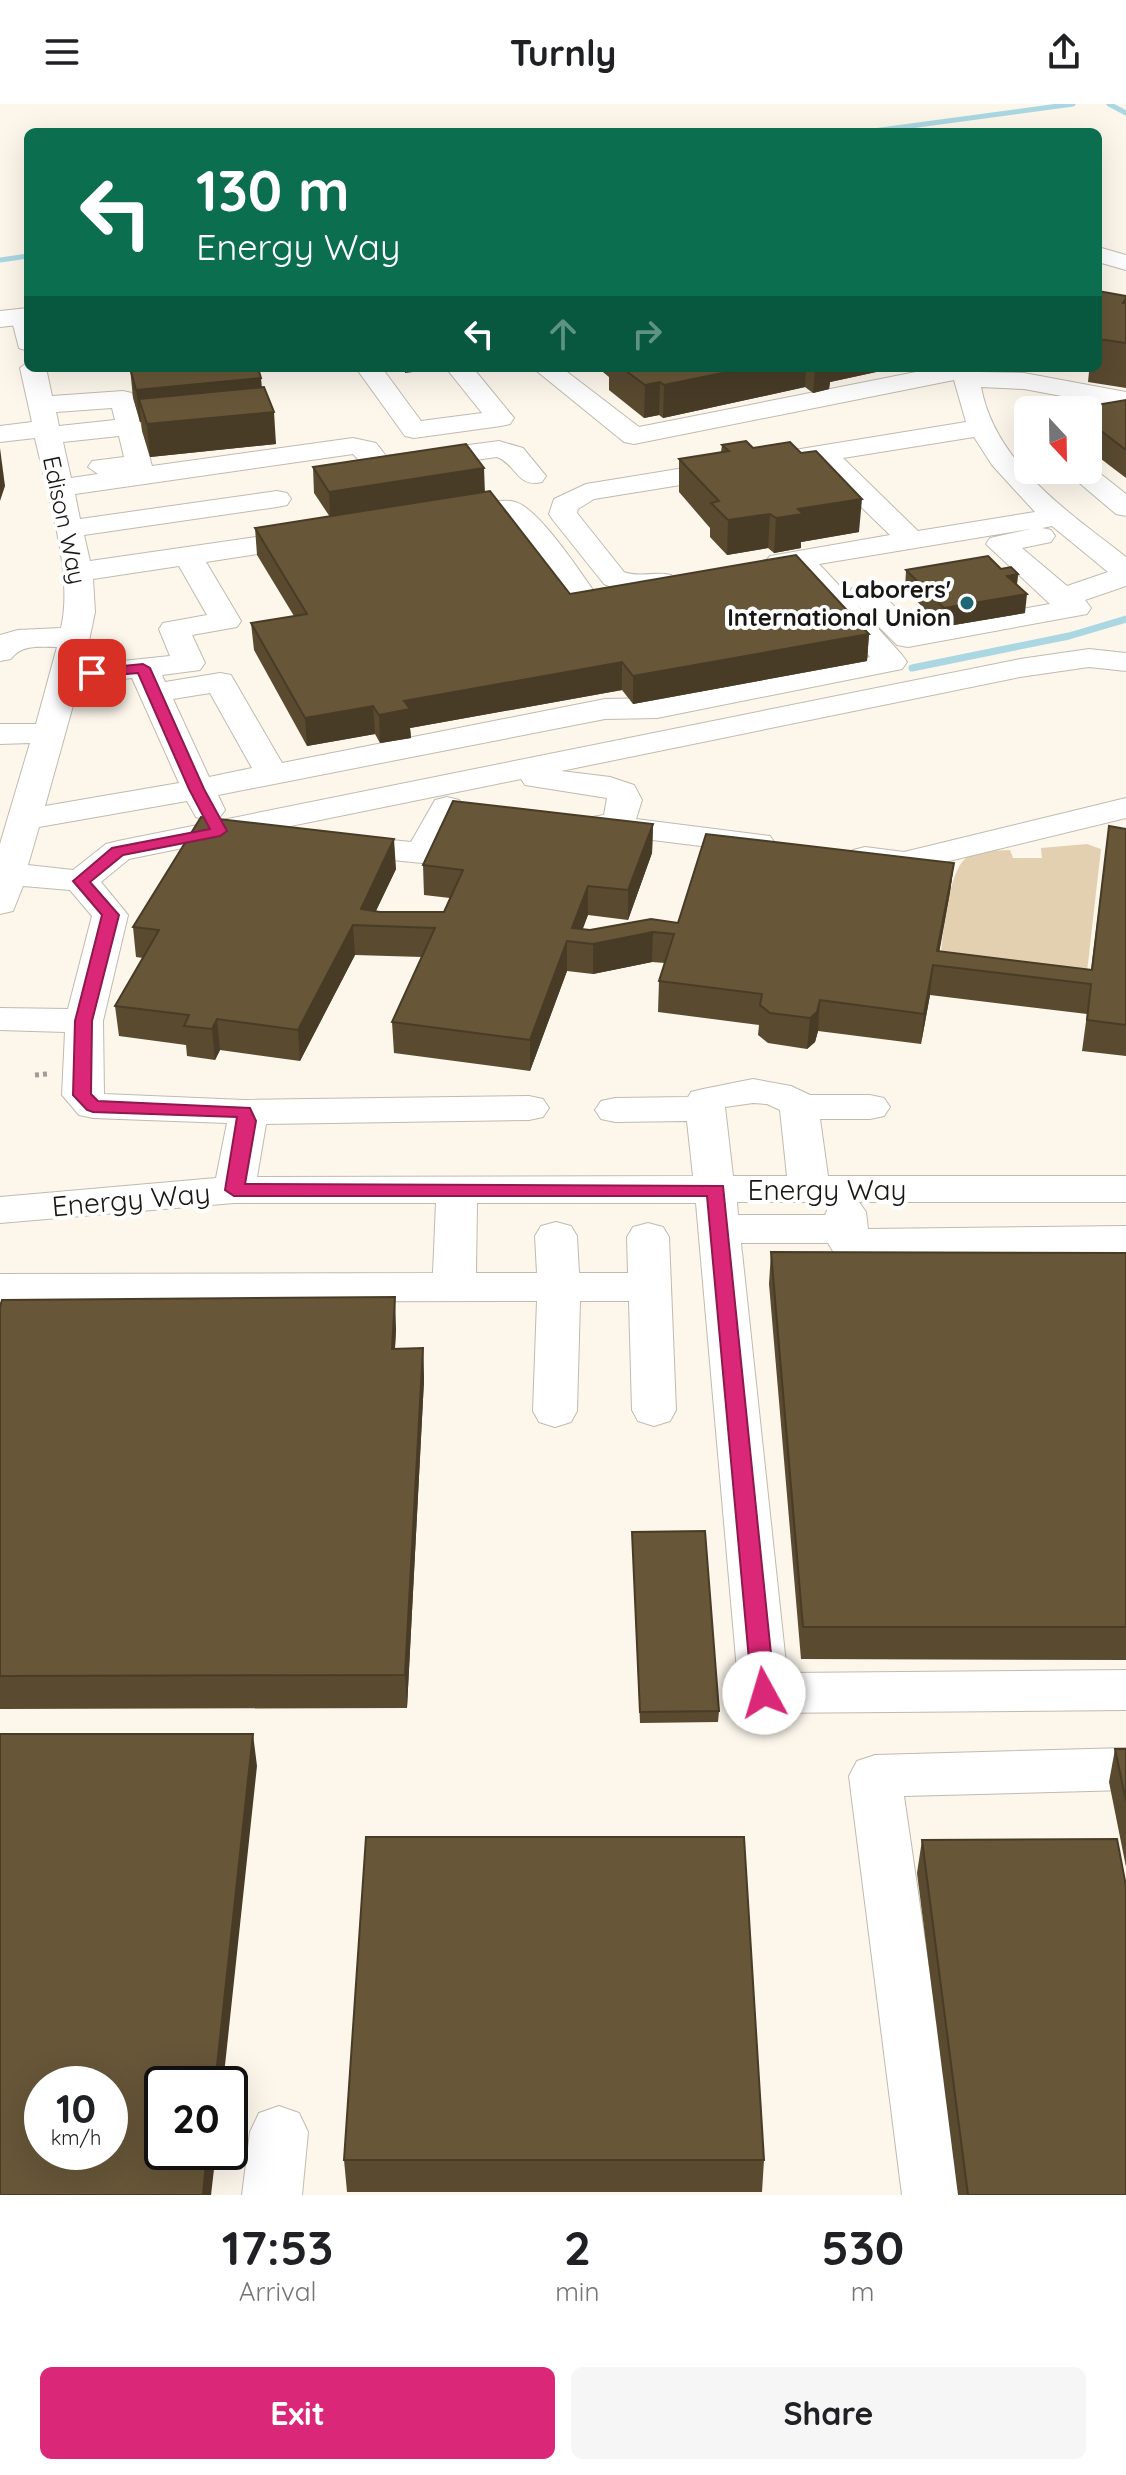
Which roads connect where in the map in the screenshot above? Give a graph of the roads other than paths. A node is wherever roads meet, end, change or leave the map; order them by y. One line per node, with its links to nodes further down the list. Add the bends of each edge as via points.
1 (1102, 255): 2 (street)
2 (1126, 263)
3 (34, 372): 9 (street, Edison Way)
4 (372, 372): 5 (street, via 414,430 501,418)
5 (462, 372)
6 (551, 372): 7 (street, via 634,436)
7 (966, 372): 8 (street); 10 (street)
8 (1126, 400)
9 (44, 423): 11 (street); 16 (street, Edison Way); 16 (street, via 123,399 140,464)
10 (981, 428): 12 (street); 21 (street, via 1012,472)
11 (0, 436)
12 (823, 454): 20 (street, via 586,492 564,505 563,514 614,578 627,584 688,584 590,607 541,539 510,509); 24 (street)
13 (250, 460): 14 (street, via 353,446 366,449); 16 (street); 18 (street)
14 (379, 465): 15 (street, via 499,449 513,454); 18 (street)
15 (532, 476)
16 (57, 480): 22 (street, Edison Way)
17 (1096, 484): 19 (street)
18 (276, 499): 22 (street)
19 (1126, 508)
20 (418, 522)
21 (1067, 523): 24 (street); 25 (street); 27 (street)
22 (68, 529): 28 (street, Edison Way)
23 (342, 534): 26 (street)
24 (912, 541): 38 (street, via 733,576 811,571 891,662 657,708 605,709)
25 (1000, 544): 29 (street); 29 (street, via 837,569 908,638 1076,608)
26 (188, 556): 28 (street); 35 (street, via 226,621 174,629 189,663)
27 (1124, 570): 29 (street)
28 (78, 572): 31 (street, Edison Way)
29 (1062, 598)
30 (0, 614): 31 (street)
31 (78, 624): 32 (street, via 18,639 2,645); 34 (street, Edison Way)
32 (0, 652)
33 (1126, 662): 39 (street, via 1089,658 1020,668)
34 (66, 676): 35 (street); 36 (street, Edison Way)
35 (149, 680): 38 (street, via 220,682); 40 (street)
36 (49, 733): 37 (street); 43 (street, Edison Way)
37 (0, 734)
38 (272, 774): 40 (street)
39 (505, 774): 41 (street); 45 (street, via 622,792 625,800)
40 (196, 789): 43 (street); 46 (street)
41 (390, 797): 46 (street); 46 (street, via 463,809 422,853)
42 (1126, 808): 47 (street)
43 (24, 819): 52 (street, Edison Way)
44 (571, 822): 45 (street)
45 (617, 827): 49 (street)
46 (220, 831): 51 (street, via 118,851)
47 (1019, 833): 48 (street); 50 (street, via 904,862)
48 (1116, 844)
49 (790, 847)
50 (833, 853)
51 (81, 881): 52 (street); 54 (street, via 110,915)
52 (4, 888)
53 (0, 1019): 54 (street)
54 (84, 1021): 60 (street, via 82,1095 93,1106)
55 (800, 1107): 56 (street); 58 (street, via 768,1092 734,1091 705,1101); 62 (street)
56 (870, 1107)
57 (529, 1108): 60 (street)
58 (706, 1109): 59 (street); 65 (street)
59 (615, 1110)
60 (244, 1112): 64 (street, via 247,1121)
61 (457, 1189): 64 (street, Energy Way); 65 (street, Energy Way); 71 (street)
62 (825, 1189): 63 (street, Energy Way); 65 (street, Energy Way); 67 (street)
63 (1126, 1189)
64 (234, 1190): 66 (street, Energy Way)
65 (717, 1209): 67 (street); 77 (street, via 764,1693)
66 (0, 1210)
67 (847, 1229): 70 (street, via 849,1243)
68 (556, 1236): 72 (street)
69 (648, 1237): 73 (street)
70 (1126, 1240)
71 (454, 1287): 72 (street); 74 (street)
72 (559, 1287): 73 (street); 76 (street)
73 (650, 1287): 75 (street)
74 (0, 1288)
75 (654, 1410)
76 (555, 1411)
77 (1126, 1690)
78 (1126, 1769): 81 (street, via 875,1776)
79 (279, 2132): 80 (street)
80 (272, 2195)
81 (932, 2195)

